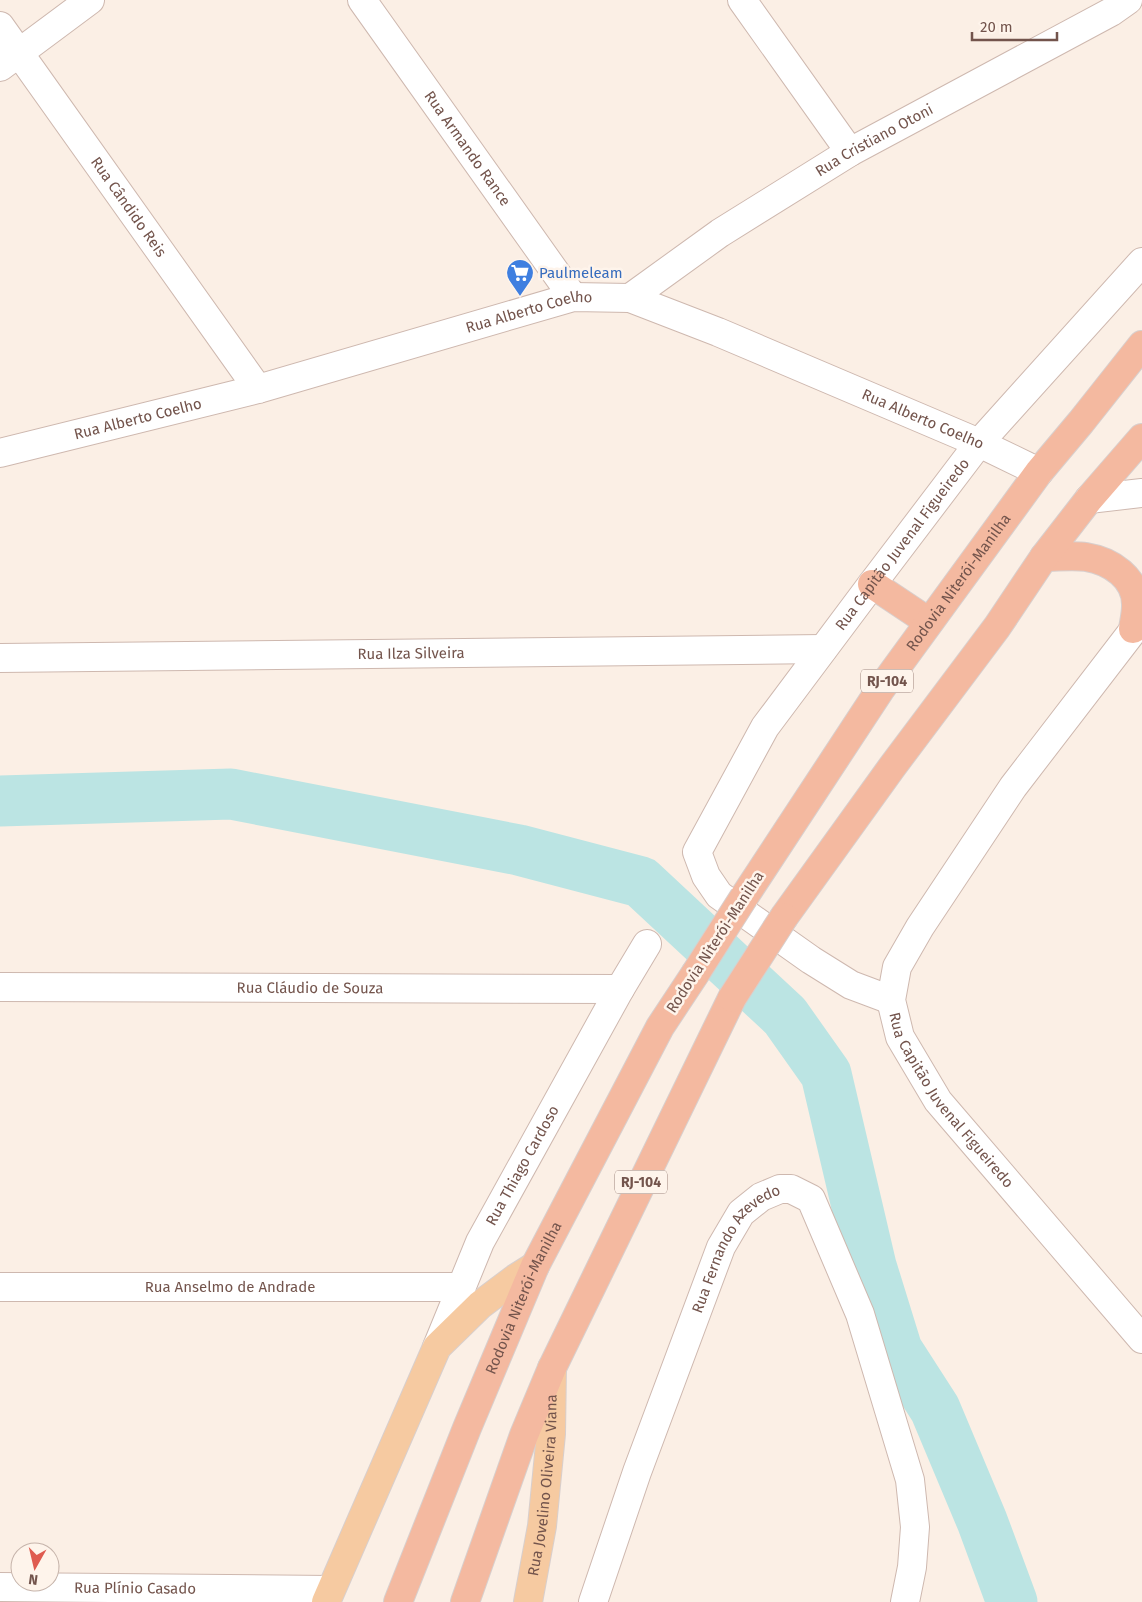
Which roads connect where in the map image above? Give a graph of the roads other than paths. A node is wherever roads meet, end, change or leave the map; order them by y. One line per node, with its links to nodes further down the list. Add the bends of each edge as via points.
1 (90, 0): 6 (street)
2 (362, 0): 9 (street, Rua Armando Rance)
3 (742, 0): 7 (street)
4 (1128, 0): 7 (street, Rua Cristiano Otoni)
5 (0, 26): 6 (street, Rua Cândido Reis)
6 (9, 60): 12 (street, Rua Cândido Reis)
7 (850, 152): 10 (street, Rua Cristiano Otoni, via 720,233)
8 (1142, 262): 14 (street, Rua Capitão Juvenal Figueiredo)
9 (573, 297): 10 (street, Rua Alberto Coelho); 12 (street, Rua Alberto Coelho)
10 (630, 298): 14 (street, Rua Alberto Coelho)
11 (1142, 345): 16 (highway, Rodovia Niterói-Manilha / RJ-104)
12 (258, 389): 15 (street, Rua Alberto Coelho)
13 (1142, 438): 18 (highway, RJ-104)
14 (979, 443): 16 (street, Rua Alberto Coelho); 20 (street, Rua Capitão Juvenal Figueiredo)
15 (0, 453)
16 (1039, 472): 21 (highway, Rodovia Niterói-Manilha / RJ-104)
17 (1142, 493): 18 (street)
18 (1089, 499): 19 (highway, RJ-104)
19 (1044, 557): 22 (highway, via 1084,556 1103,560 1123,573 1133,587); 34 (highway, RJ-104, bridge, via 997,627 784,917 732,998)
20 (872, 584): 21 (highway); 23 (street, Rua Capitão Juvenal Figueiredo)
21 (929, 622): 29 (highway, Rodovia Niterói-Manilha / RJ-104, bridge, via 880,690 660,1027)
22 (1138, 624): 28 (street, Rua Capitão Juvenal Figueiredo, via 1013,786 920,927 897,967)
23 (823, 649): 24 (street, Rua Ilza Silveira); 28 (street, Rua Capitão Juvenal Figueiredo, via 765,727 697,852 706,876 719,896 851,985)
24 (0, 658)
25 (648, 944): 27 (street)
26 (0, 987): 27 (street, Rua Cláudio de Souza)
27 (620, 989): 31 (street, Rua Thiago Cardoso, via 480,1242)
28 (891, 1000): 32 (street, Rua Capitão Juvenal Figueiredo, via 900,1037 938,1100)
29 (535, 1266): 33 (main road, Rua Thiago Cardoso, via 480,1305); 37 (highway, Rodovia Niterói-Manilha / RJ-104)
30 (0, 1287): 31 (street, Rua Anselmo de Andrade)
31 (461, 1287): 33 (street, Rua Thiago Cardoso)
32 (1142, 1339)
33 (437, 1347): 36 (main road, Rua Thiago Cardoso)
34 (552, 1368): 38 (highway, RJ-104, via 524,1435); 39 (main road, Rua Jovelino Oliveira Viana, via 551,1434 542,1526)
35 (0, 1587): 36 (street, Rua Plínio Casado)
36 (328, 1596)
37 (398, 1602)
38 (464, 1602)
39 (528, 1602)
40 (594, 1602): 41 (street, Rua Fernando Azevedo, via 637,1472 721,1247 741,1213 761,1197 780,1189 791,1189 811,1199 860,1314 910,1480 915,1526)
41 (905, 1602)

